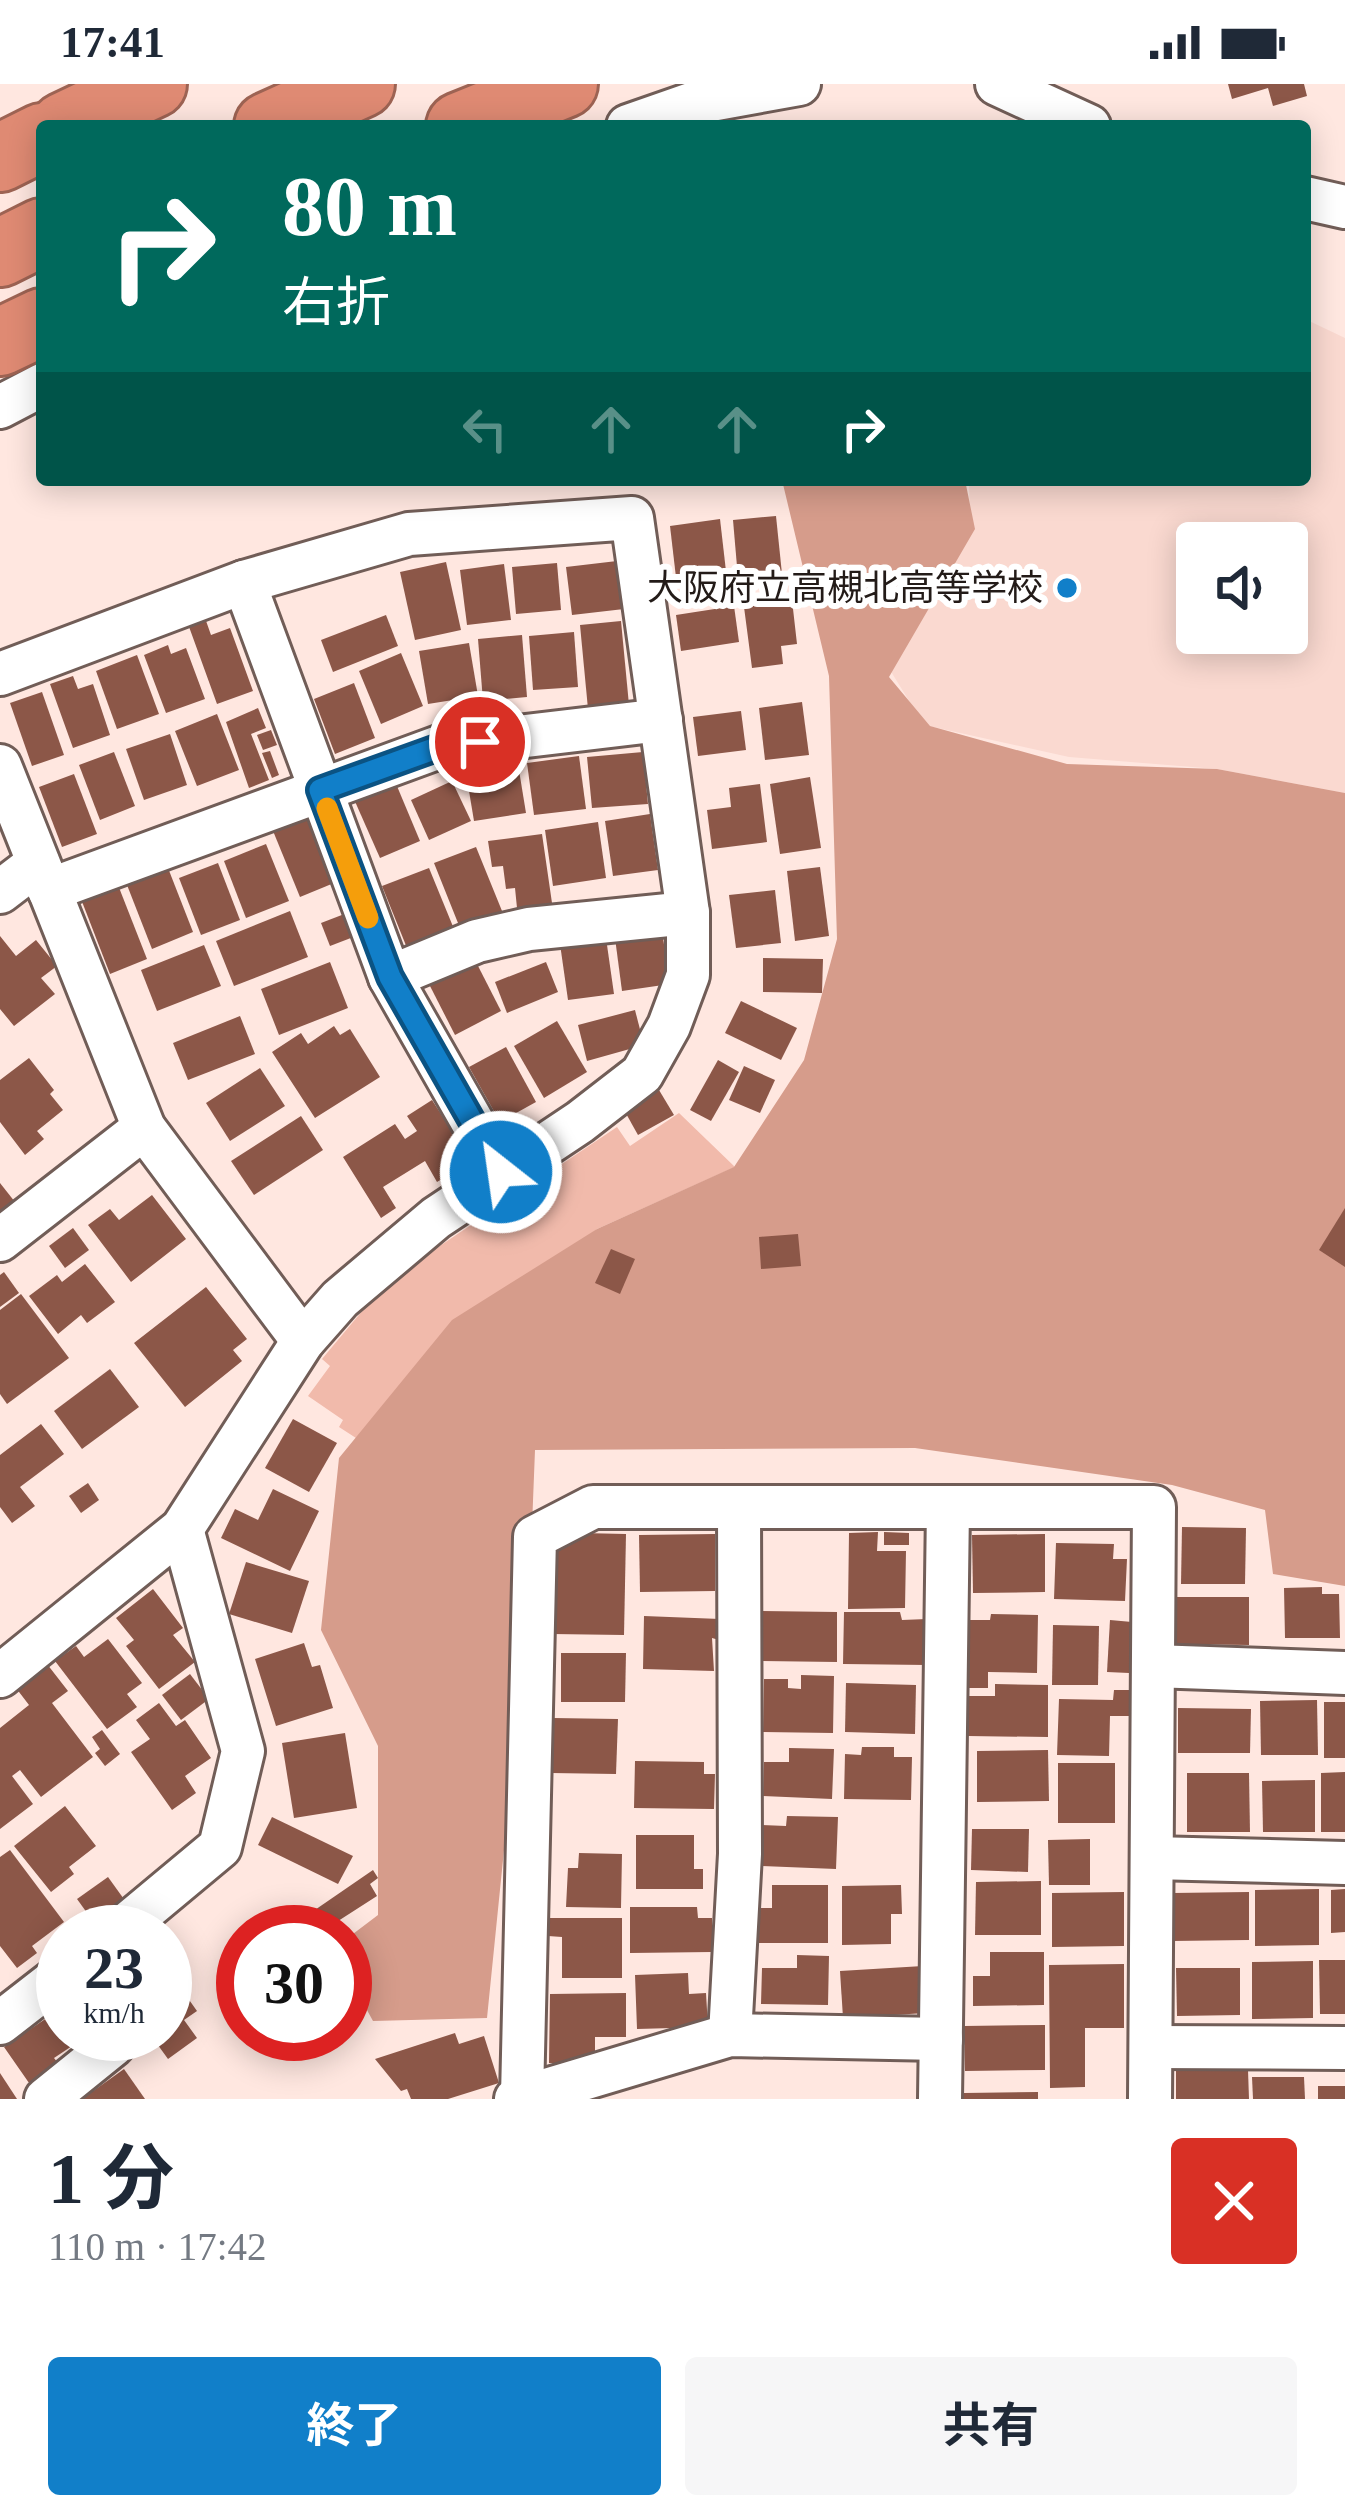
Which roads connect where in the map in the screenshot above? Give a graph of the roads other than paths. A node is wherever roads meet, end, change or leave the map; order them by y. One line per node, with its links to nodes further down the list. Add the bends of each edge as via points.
1 (153, 84): 6 (highway)
2 (361, 84): 7 (highway)
3 (564, 84): 8 (highway)
4 (799, 84): 9 (street)
5 (998, 84): 10 (street)
6 (77, 120)
7 (281, 120)
8 (475, 120)
9 (646, 120)
10 (1076, 120)
11 (36, 140): 12 (highway)
12 (0, 158)
13 (1311, 199): 14 (street)
14 (1345, 207)
15 (36, 235): 16 (highway)
16 (0, 253)
17 (36, 325): 18 (highway)
18 (0, 342)
19 (36, 388): 20 (street)
20 (0, 407)
21 (244, 582): 22 (street); 23 (street, via 409,534 632,518); 25 (street)
22 (0, 674)
23 (661, 720): 25 (street, via 442,746); 28 (street)
24 (0, 766): 26 (street)
25 (320, 790): 26 (street); 29 (street)
26 (44, 876): 27 (street); 30 (street)
27 (0, 892)
28 (688, 913): 29 (street, via 529,929); 31 (street, via 688,974 642,1074)
29 (390, 977): 31 (street)
30 (144, 1127): 32 (street); 33 (street)
31 (501, 1172): 33 (street, via 436,1218)
32 (0, 1240)
33 (303, 1341): 36 (street)
34 (739, 1507): 35 (street); 45 (street, via 740,1854); 50 (street, via 593,1507 535,1538)
35 (948, 1507): 37 (street, via 1154,1507); 46 (street)
36 (182, 1529): 39 (street); 42 (street, via 243,1751 220,1847)
37 (1153, 1666): 38 (street); 40 (street)
38 (1345, 1672)
39 (0, 1676)
40 (1152, 1858): 41 (street); 47 (street)
41 (1345, 1863)
42 (150, 1905)
43 (36, 1995): 44 (street)
44 (0, 2023)
45 (730, 2035): 46 (street); 50 (street)
46 (941, 2039): 52 (street)
47 (1150, 2048): 48 (street); 53 (street)
48 (1345, 2048)
49 (93, 2061): 51 (street)
50 (519, 2098)
51 (46, 2099)
52 (940, 2099)
53 (1150, 2099)

